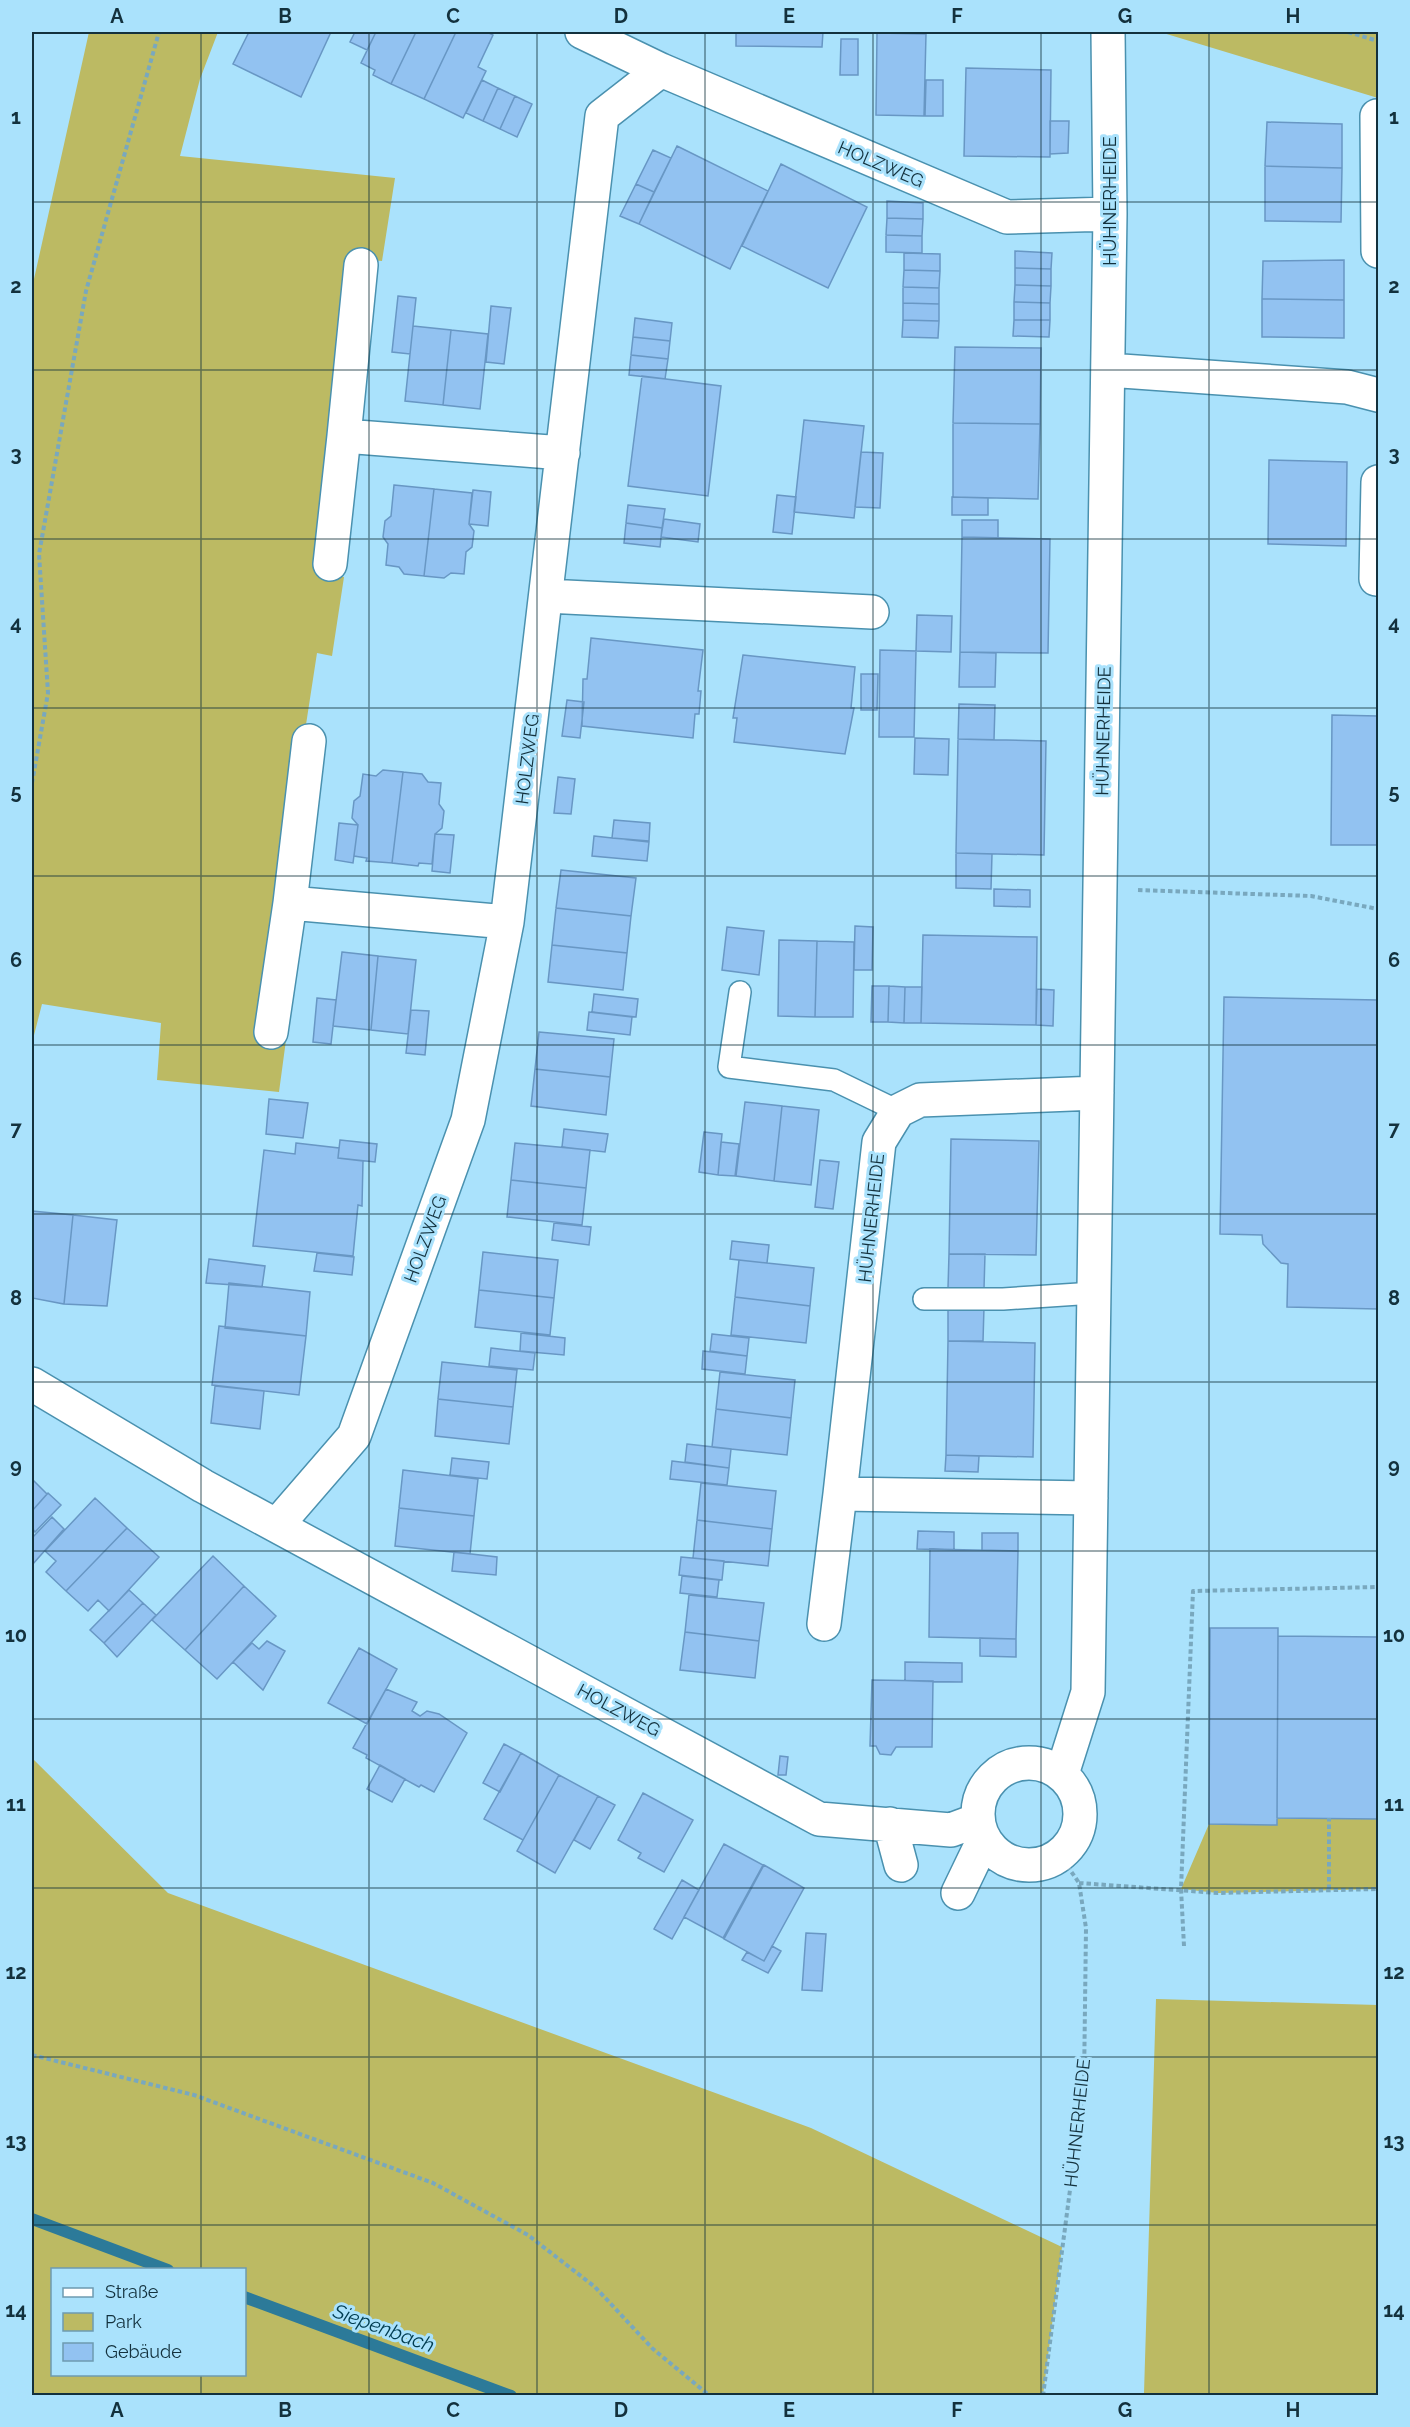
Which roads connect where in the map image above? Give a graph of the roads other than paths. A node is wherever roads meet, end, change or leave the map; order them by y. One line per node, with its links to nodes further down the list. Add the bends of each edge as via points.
1 (582, 32): 3 (street, HOLZWEG)
2 (1108, 32): 5 (street, HÜHNERHEIDE)
3 (661, 70): 5 (street, HOLZWEG, via 1007,217); 11 (street, HOLZWEG, via 602,116)
4 (1377, 116): 6 (street)
5 (1110, 214): 8 (street, HÜHNERHEIDE)
6 (1378, 251)
7 (361, 265): 10 (street)
8 (1108, 369): 9 (street, via 1347,387); 22 (street, HÜHNERHEIDE)
9 (1378, 395)
10 (344, 436): 11 (street); 13 (street)
11 (563, 453): 15 (street, HOLZWEG)
12 (1378, 482): 14 (street)
13 (330, 564)
14 (1376, 579)
15 (546, 596): 16 (street); 19 (street, HOLZWEG)
16 (872, 612)
17 (309, 741): 18 (street)
18 (290, 903): 19 (street); 21 (street)
19 (507, 922): 29 (street, HOLZWEG, via 468,1120 354,1436)
20 (740, 992): 23 (lane, via 729,1067 834,1080)
21 (271, 1032)
22 (1097, 1093): 23 (street, via 920,1101); 24 (street, HÜHNERHEIDE)
23 (898, 1111): 27 (street, HÜHNERHEIDE, via 879,1142)
24 (1094, 1293): 25 (lane); 28 (street, HÜHNERHEIDE)
25 (924, 1299)
26 (32, 1384): 29 (street, HOLZWEG)
27 (840, 1494): 28 (street); 30 (street, HÜHNERHEIDE)
28 (1091, 1498): 31 (street, HÜHNERHEIDE, via 1088,1692)
29 (277, 1526): 32 (street, HOLZWEG, via 819,1819)
30 (824, 1624)
31 (1062, 1774): 33 (street, via 1044,1765 1023,1763 1004,1769 989,1782 980,1800); 33 (street, via 1074,1789 1081,1809 1079,1829 1070,1847 1054,1860 1035,1866 1015,1864 997,1855)
32 (890, 1824): 33 (street, HOLZWEG); 34 (street)
33 (981, 1830): 35 (street)
34 (901, 1864)
35 (958, 1893)

